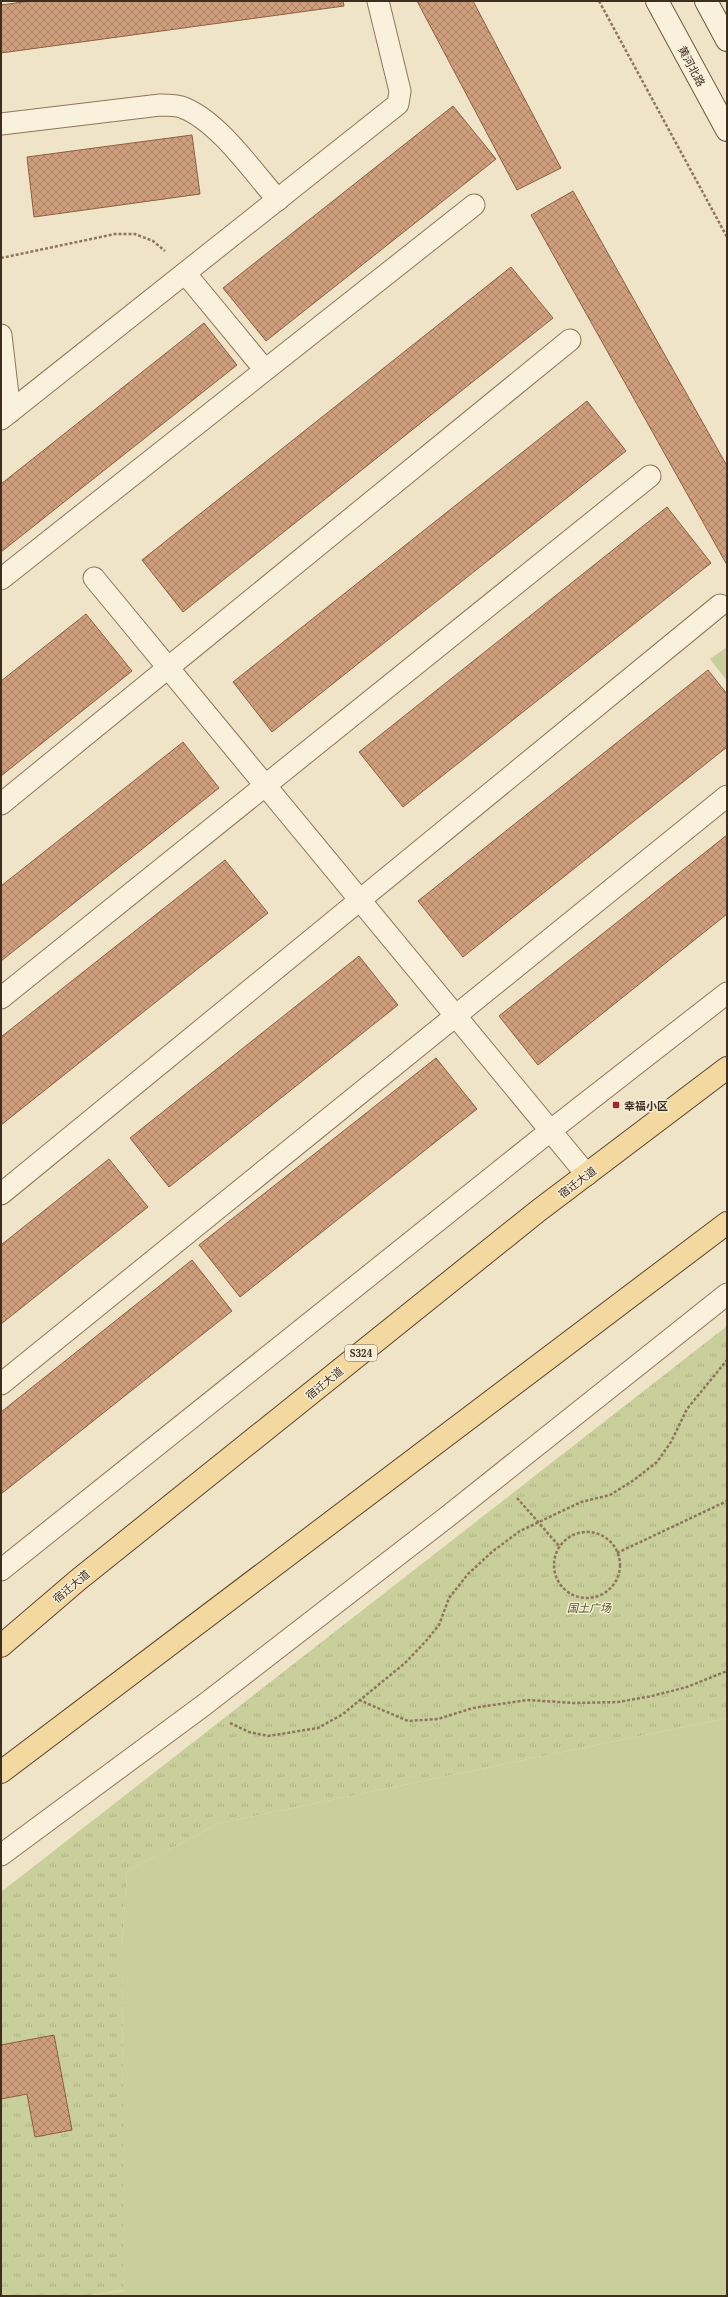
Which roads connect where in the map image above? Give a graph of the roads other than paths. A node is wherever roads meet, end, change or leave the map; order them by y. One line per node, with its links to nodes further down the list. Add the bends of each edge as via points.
1 (378, 1): 7 (lane, via 400,91 398,104)
2 (657, 1): 6 (main road, 黄河北路)
3 (706, 1): 4 (main road)
4 (727, 40)
5 (1, 124): 7 (lane, via 160,105 183,107 202,117 219,132)
6 (727, 130)
7 (278, 200): 9 (lane)
8 (474, 205): 12 (lane)
9 (185, 274): 12 (lane); 13 (lane)
10 (1, 335): 13 (lane)
11 (570, 340): 18 (lane)
12 (265, 370): 16 (lane)
13 (5, 416)
14 (650, 476): 19 (lane)
15 (94, 578): 18 (lane)
16 (1, 579)
17 (720, 605): 22 (lane)
18 (168, 668): 19 (lane); 21 (lane)
19 (265, 785): 22 (lane); 24 (lane)
20 (727, 796): 25 (lane)
21 (1, 804)
22 (360, 900): 25 (lane); 29 (lane)
23 (727, 993): 27 (lane)
24 (1, 998)
25 (456, 1016): 27 (lane); 32 (lane)
26 (727, 1068): 28 (main road, 宿迁大道 / S324)
27 (550, 1131): 28 (lane); 33 (lane)
28 (587, 1175): 34 (main road, 宿迁大道 / S324, via 90,1570)
29 (1, 1194)
30 (727, 1223): 35 (main road)
31 (727, 1294): 36 (lane, via 204,1705)
32 (1, 1384)
33 (1, 1570)
34 (1, 1646)
35 (1, 1772)
36 (1, 1855)

